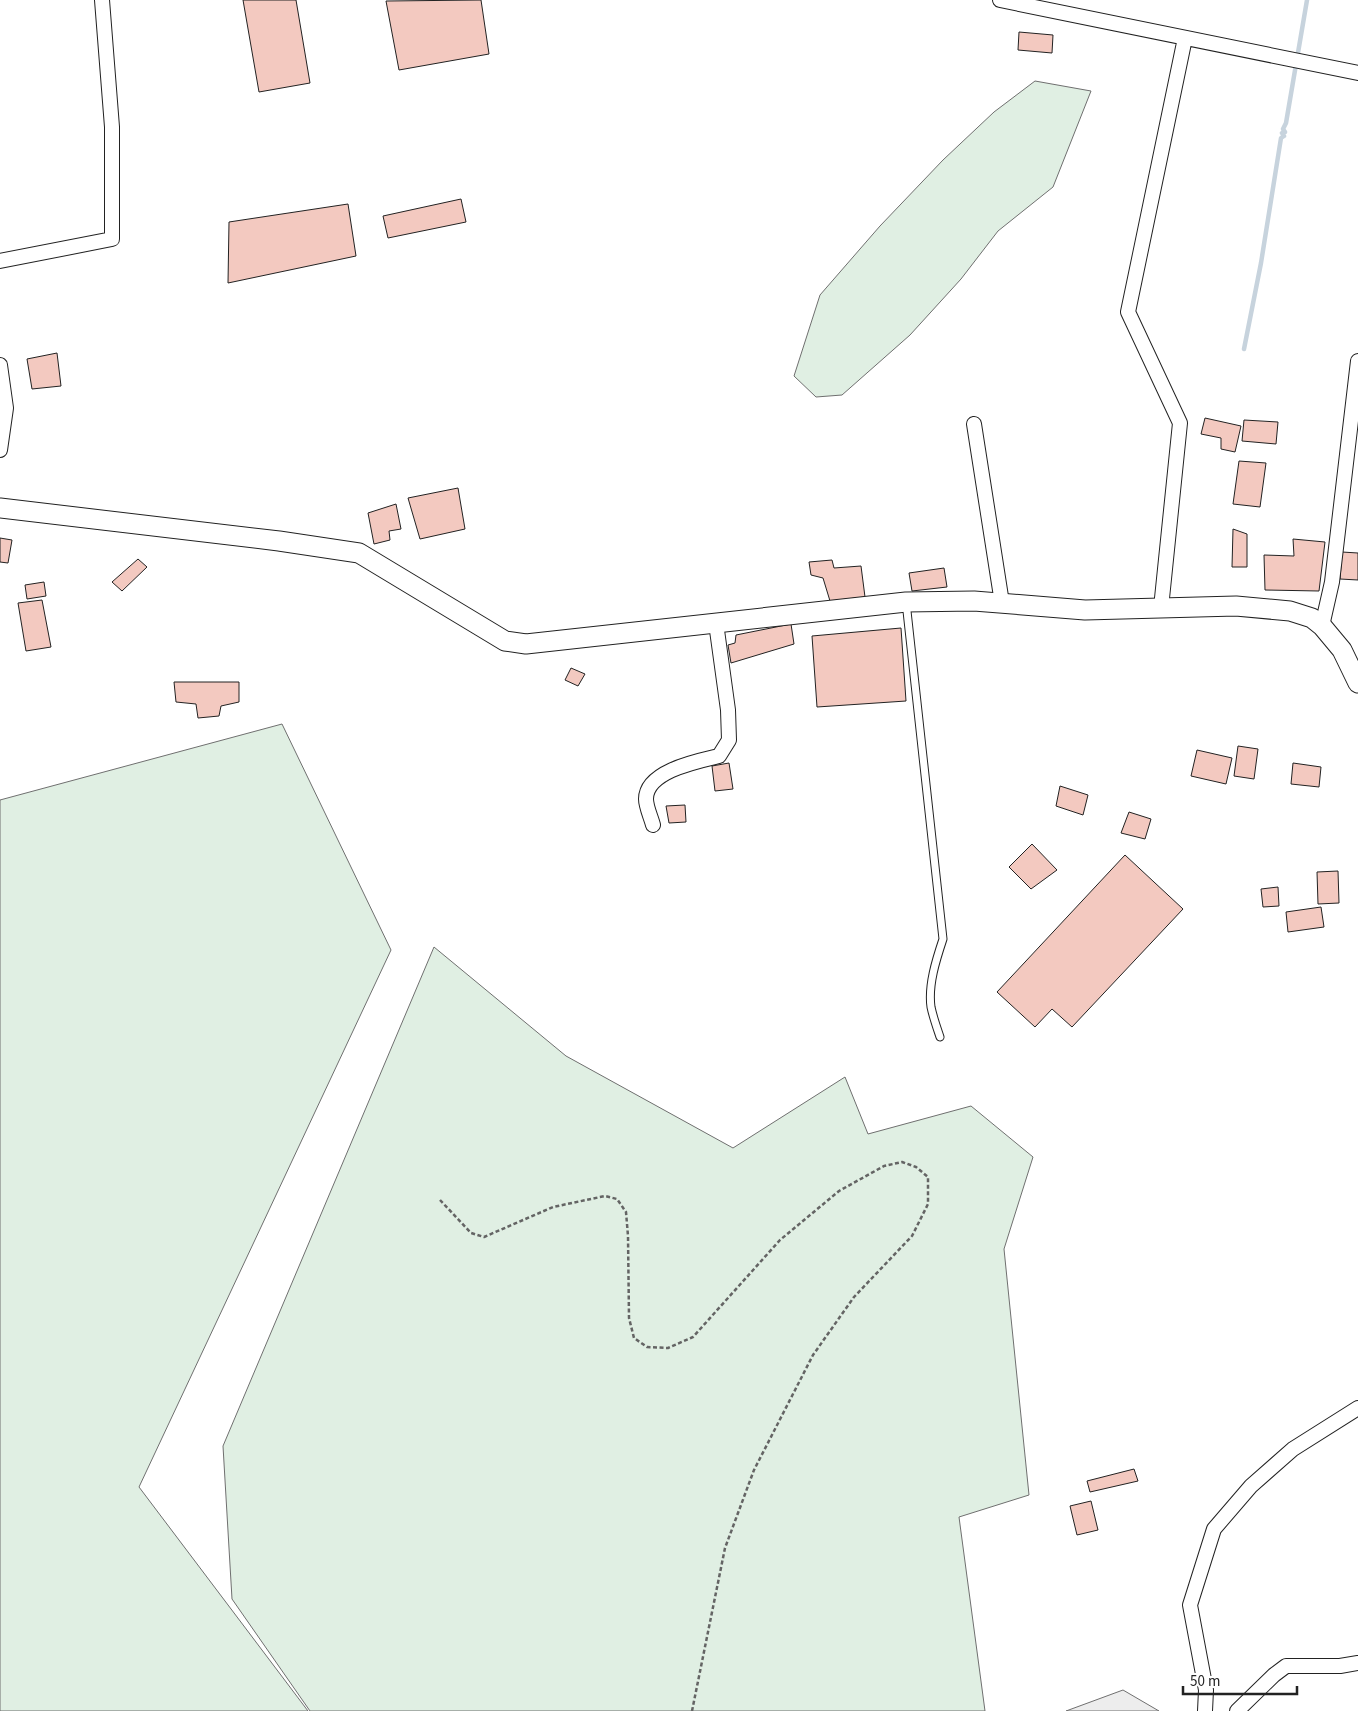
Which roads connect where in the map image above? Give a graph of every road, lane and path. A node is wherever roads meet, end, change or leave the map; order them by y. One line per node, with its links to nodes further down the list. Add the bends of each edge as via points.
1 (102, 0): 5 (street, via 112,127 112,239)
2 (1000, 0): 3 (street)
3 (1185, 38): 4 (street); 13 (street, via 1128,312 1180,423)
4 (1358, 73)
5 (0, 261)
6 (1358, 361): 15 (street, via 1332,582)
7 (0, 365): 9 (street, via 6,408)
8 (974, 424): 12 (street)
9 (0, 450)
10 (0, 508): 14 (street, via 359,553 505,641 526,644)
11 (906, 602): 12 (street); 14 (street); 18 (lane, via 943,939 935,964 931,1006)
12 (1002, 603): 13 (street, via 1085,610)
13 (1161, 608): 15 (street, via 1236,606 1290,611 1312,618)
14 (716, 623): 17 (street, via 729,740 719,756 681,765 652,782 646,798)
15 (1322, 626): 16 (street, via 1342,650)
16 (1358, 684)
17 (653, 825)
18 (940, 1037)
19 (440, 1200): 22 (path, via 471,1233 484,1237 553,1207 605,1196 618,1199 626,1212 629,1318 634,1338 647,1347 668,1348 693,1337 780,1240 838,1192 884,1166 902,1162 916,1167 928,1177 928,1204 912,1236 854,1297 813,1355 754,1470 725,1548)
20 (1358, 1408): 23 (street, via 1293,1450 1251,1486 1214,1529 1190,1605 1206,1690)
21 (1358, 1663): 24 (street, via 1286,1666)
22 (692, 1711)
23 (1204, 1711)
24 (1237, 1711)

